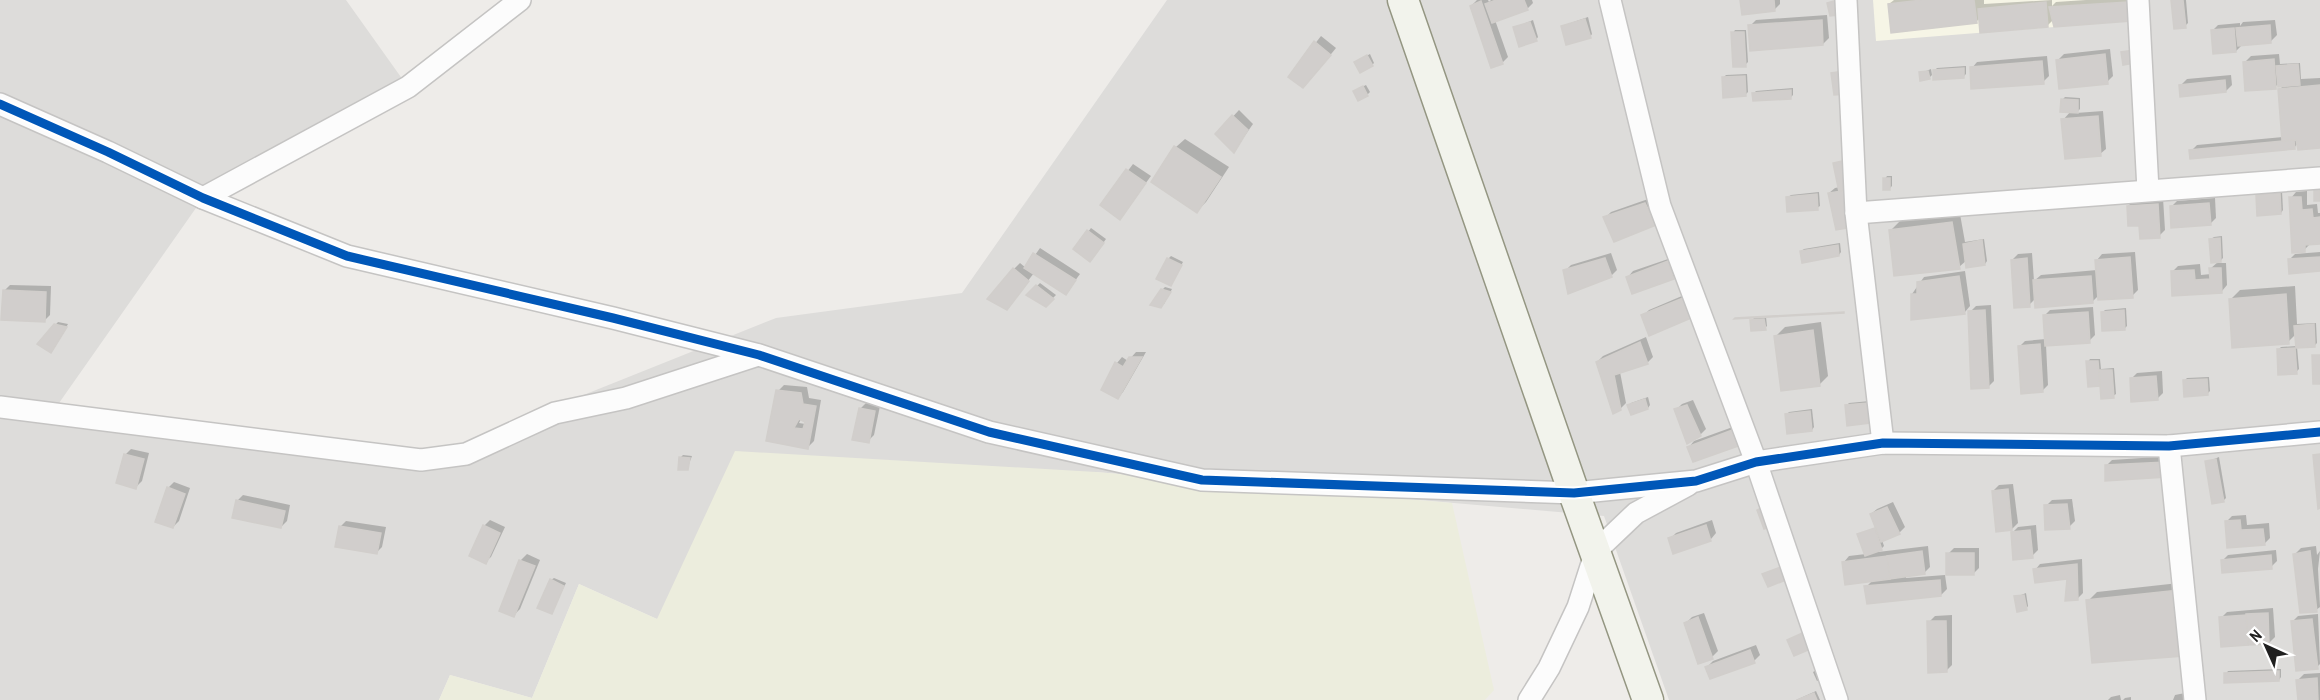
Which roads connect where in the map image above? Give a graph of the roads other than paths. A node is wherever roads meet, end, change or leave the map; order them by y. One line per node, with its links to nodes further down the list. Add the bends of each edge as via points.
1 (519, 0): 9 (street, via 408,87)
2 (1403, 0): 18 (street)
3 (1610, 0): 16 (street, via 1660,206)
4 (1846, 0): 10 (street)
5 (2138, 0): 8 (street)
6 (0, 104): 9 (street)
7 (2320, 178): 8 (street)
8 (2148, 190): 10 (street)
9 (203, 198): 11 (street, via 347,256)
10 (1856, 213): 14 (street)
11 (759, 355): 12 (street, via 626,398 555,413 466,454 421,460); 18 (street, via 989,432 1202,480)
12 (0, 407)
13 (2320, 432): 15 (street)
14 (1883, 443): 15 (street); 16 (street)
15 (2169, 446): 23 (street)
16 (1756, 462): 17 (street); 22 (street)
17 (1696, 481): 18 (street); 19 (street, via 1636,513)
18 (1574, 493): 19 (street)
19 (1596, 551): 20 (street, via 1578,607); 21 (street)
20 (1529, 700)
21 (1648, 700)
22 (1837, 700)
23 (2195, 700)

